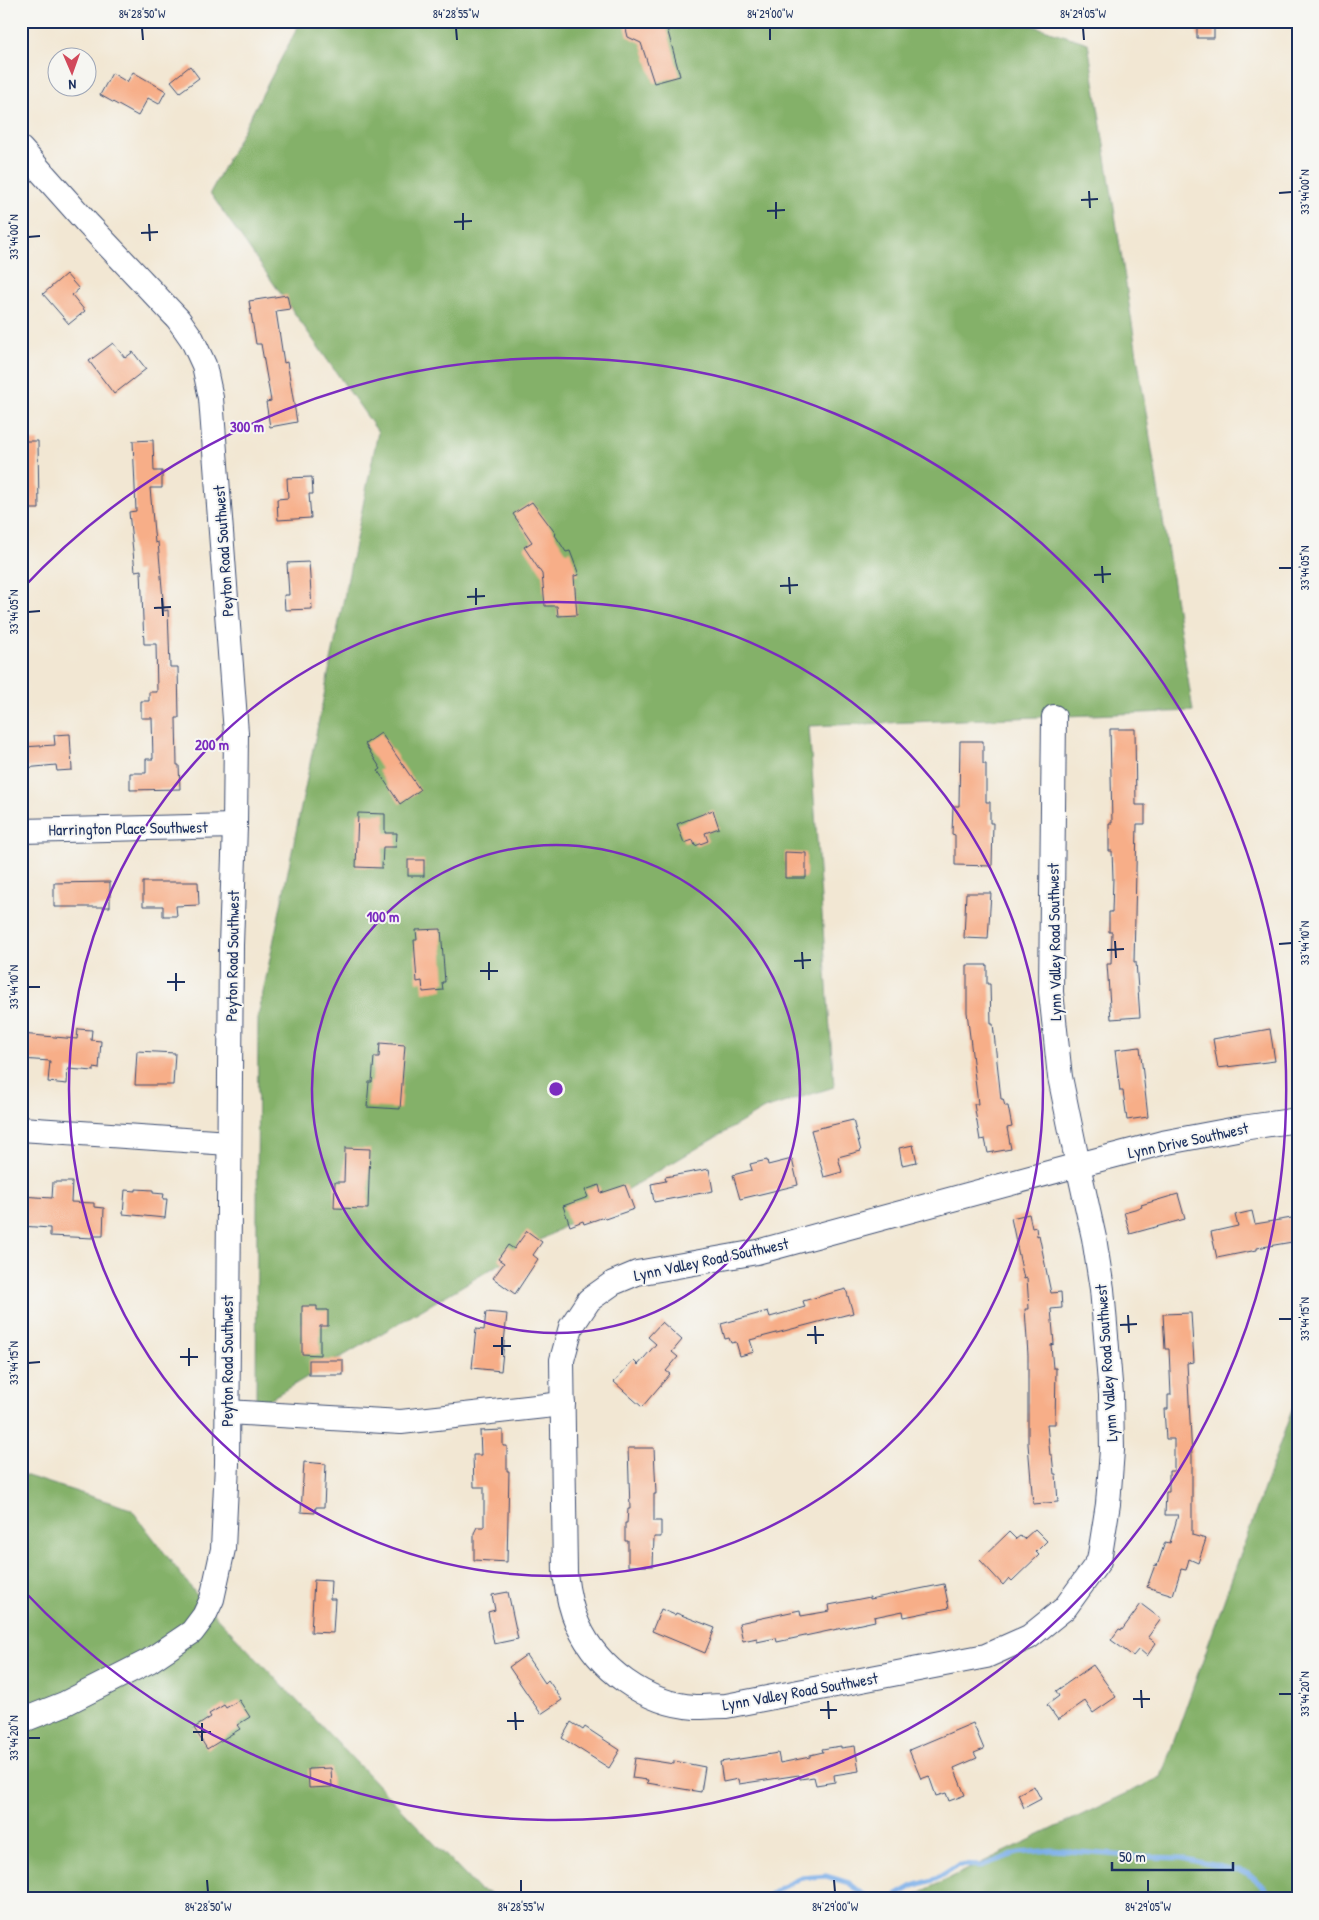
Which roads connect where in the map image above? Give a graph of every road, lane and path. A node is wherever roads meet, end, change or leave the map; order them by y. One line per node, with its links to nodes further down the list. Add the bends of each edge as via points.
1 (21, 149): 3 (street, Peyton Road Southwest, via 178,319 192,338 204,365 211,398 236,733)
2 (1054, 717): 8 (street, Lynn Valley Road Southwest, via 1051,992 1060,1077)
3 (235, 826): 4 (street, Harrington Place Southwest); 7 (street, Peyton Road Southwest)
4 (21, 831)
5 (1298, 1120): 8 (street, Lynn Drive Southwest, via 1162,1143)
6 (21, 1129): 7 (street)
7 (229, 1143): 10 (street, Peyton Road Southwest)
8 (1078, 1165): 9 (street, Lynn Valley Road Southwest, via 757,1252 636,1273 612,1282 589,1300 571,1328 562,1360); 9 (street, Lynn Valley Road Southwest, via 1102,1290 1111,1395 1112,1450 1108,1504 1099,1562 1065,1608 1029,1637 986,1656 726,1706 694,1707 663,1700 634,1687 610,1669 592,1649 569,1600 565,1573)
9 (563, 1404): 10 (street, via 401,1422)
10 (227, 1412): 11 (street, Peyton Road Southwest, via 223,1548 212,1600 204,1616 192,1632 149,1661 64,1704)
11 (21, 1721)

